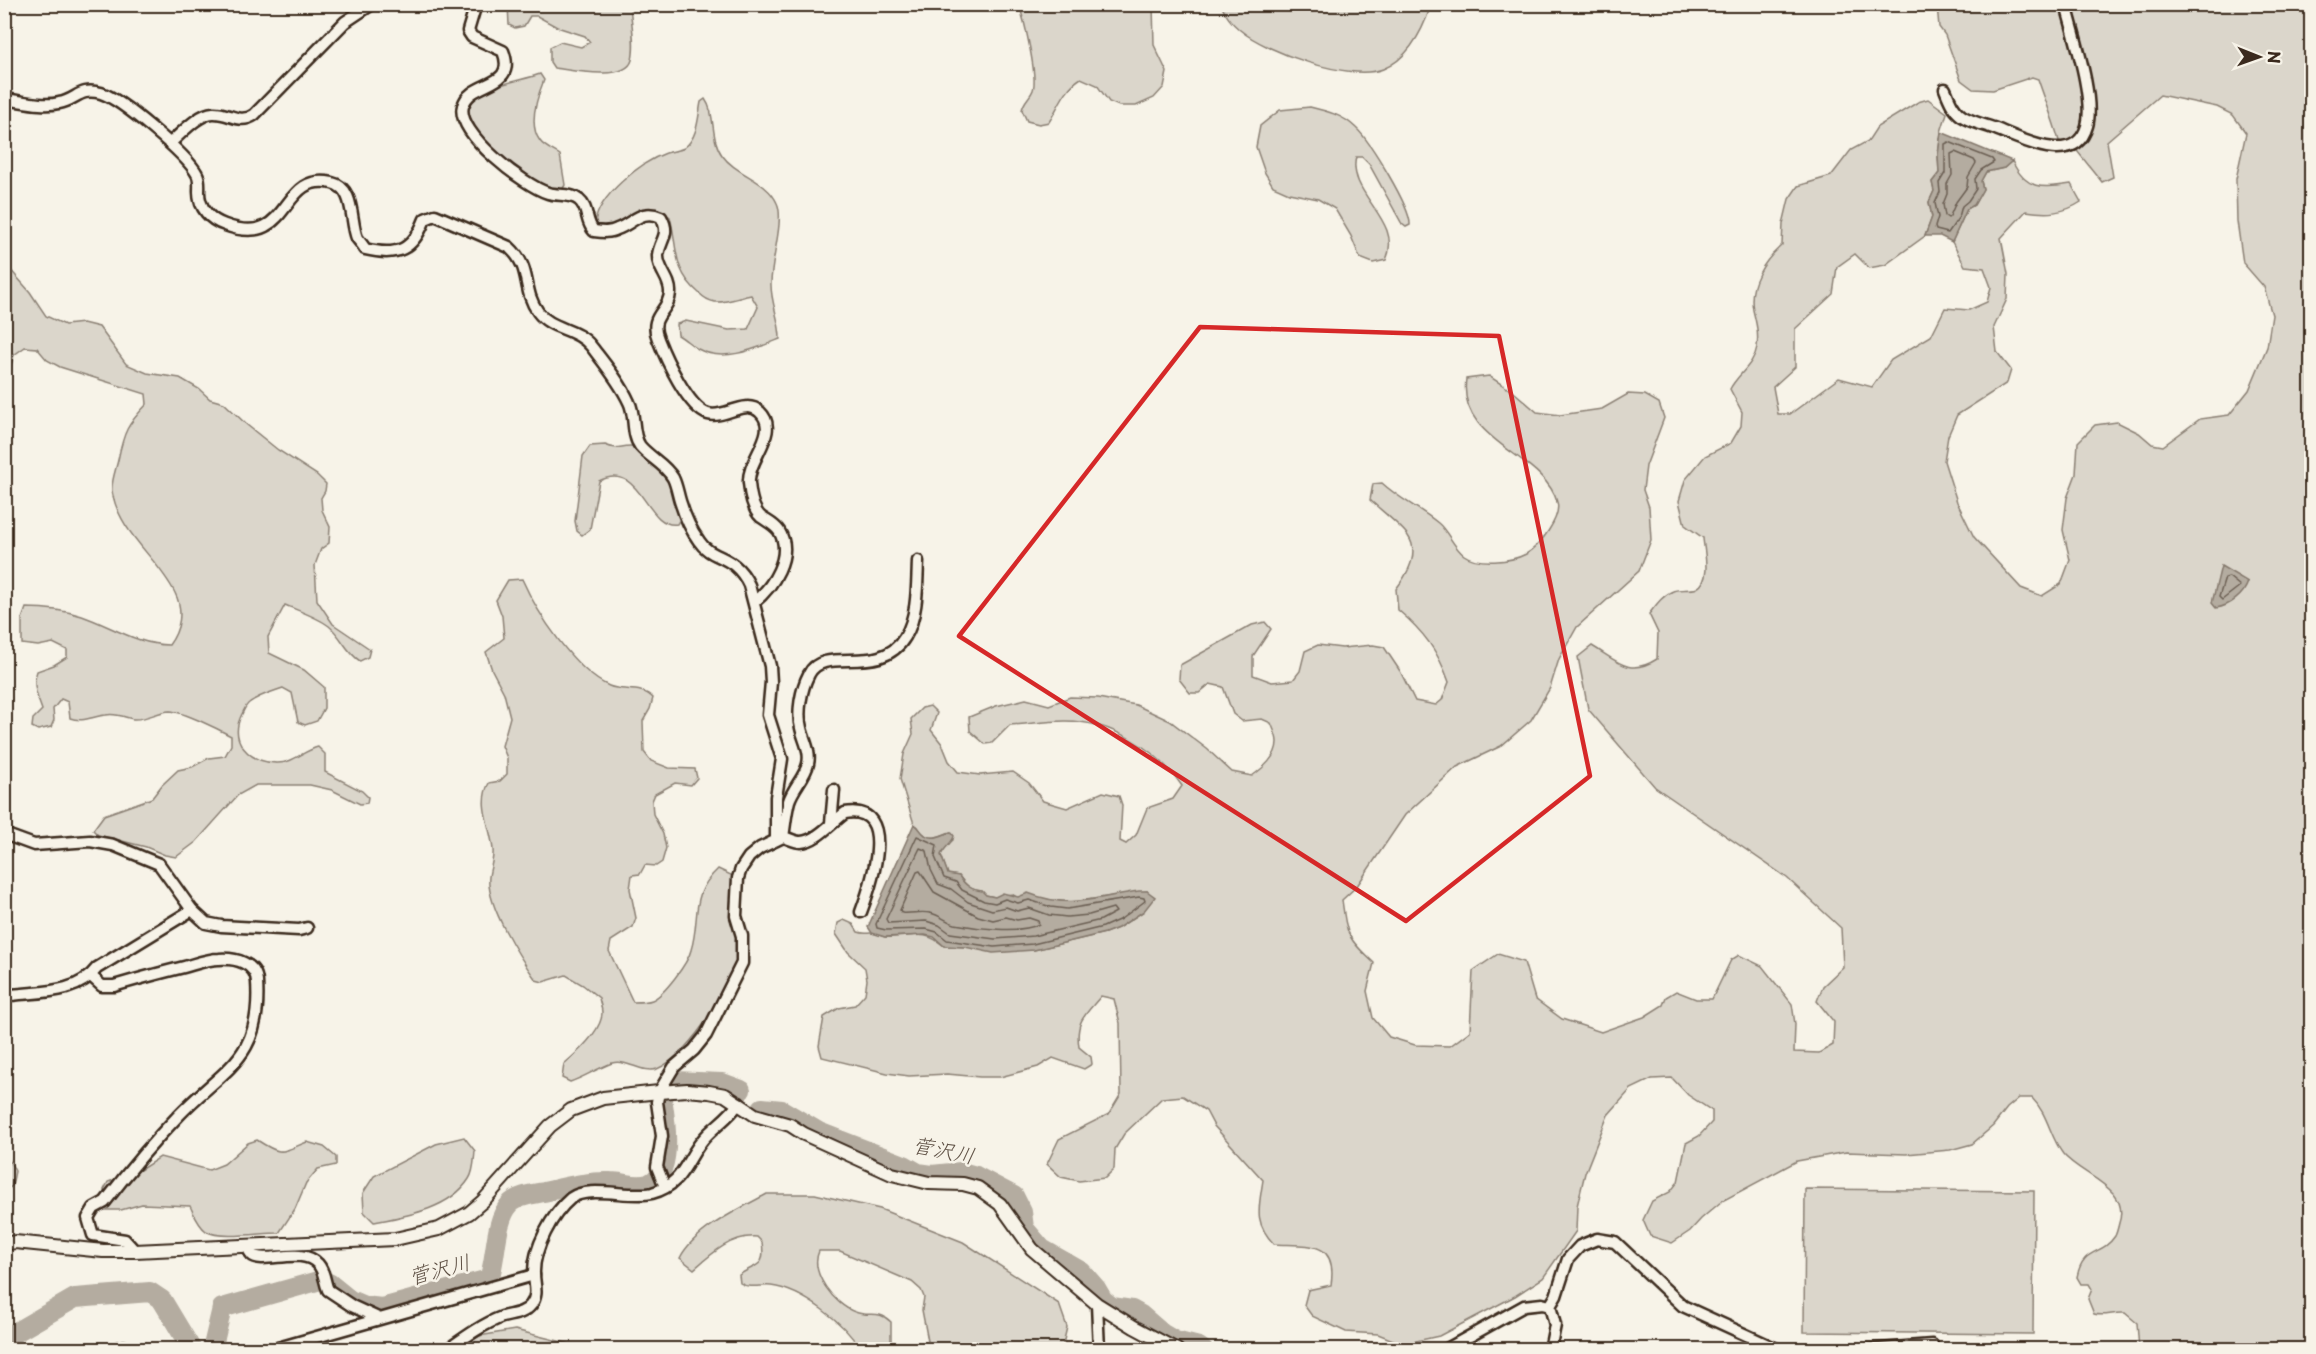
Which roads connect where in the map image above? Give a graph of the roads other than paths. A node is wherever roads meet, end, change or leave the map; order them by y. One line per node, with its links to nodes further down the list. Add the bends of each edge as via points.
1 (372, 4): 6 (street, via 345,22 254,115 242,120 213,113 203,116)
2 (476, 4): 8 (street, via 468,31 472,37 503,51 507,67 496,81 468,97 462,113 465,125 521,181 581,201 588,225 594,231 619,229 645,214 661,217 666,236 658,256 670,284 670,296 657,315 655,326 662,348 689,399 707,414 743,407 761,412 766,421 766,437 748,474 749,484 756,512 779,532 783,552 774,581)
3 (2066, 4): 4 (street, via 2089,108 2088,125 2077,142 2041,148 1961,116)
4 (1945, 89)
5 (4, 99): 6 (street, via 61,103 91,90 121,102)
6 (170, 143): 8 (street, via 196,172 202,208 224,225 265,228 297,191 330,182 344,189 357,238 365,249 387,252 407,247 431,215 442,216 509,247 523,262 538,313 589,343 630,404 640,445 673,478 681,506 698,540 735,564 743,573)
7 (918, 561): 12 (street, via 912,617 900,645 870,660 820,663 808,675 800,703 800,727 809,751 808,764 788,802)
8 (754, 602): 12 (street, via 770,666 768,715 782,759 776,797)
9 (834, 790): 10 (street)
10 (831, 823): 12 (street, via 807,841); 14 (street, via 852,812 874,825 878,837 876,865)
11 (4, 834): 13 (street, via 34,846 90,841 145,856 159,864)
12 (779, 838): 18 (street, via 749,857 738,878 736,916 742,936 742,963 706,1035 674,1066)
13 (192, 910): 15 (street, via 206,923 222,926); 16 (street, via 97,968)
14 (861, 912)
15 (307, 928)
16 (91, 976): 17 (street, via 62,990); 23 (street, via 102,986 114,986 219,958 250,965 256,976 257,1021 230,1070 189,1104 88,1218 93,1234 125,1240)
17 (4, 996)
18 (659, 1092): 19 (street, via 709,1092); 20 (street, via 662,1136 657,1167); 22 (street, via 603,1098 571,1110 550,1126 470,1213 439,1229 395,1239)
19 (739, 1103): 20 (street, via 706,1136 685,1171); 25 (street, via 755,1115 790,1125 892,1174 978,1188 1000,1204 1032,1250)
20 (664, 1183): 24 (street, via 652,1192 640,1194 574,1196 563,1205 545,1233)
21 (4, 1244): 23 (street)
22 (247, 1246): 23 (street); 27 (street, via 257,1258 312,1259 319,1265 328,1290)
23 (135, 1251)
24 (534, 1275): 27 (street); 31 (street, via 537,1288 531,1305 500,1318)
25 (1097, 1304): 32 (street); 33 (street)
26 (1550, 1306): 34 (street, via 1524,1306); 35 (street, via 1555,1325); 36 (street, via 1568,1259 1580,1246 1597,1239 1615,1242 1683,1306)
27 (378, 1318): 30 (street)
28 (108, 1350): 29 (street)
29 (141, 1350)
30 (272, 1350)
31 (447, 1350)
32 (1099, 1350)
33 (1177, 1350)
34 (1445, 1350)
35 (1550, 1350)
36 (1779, 1350)
37 (1867, 1350): 38 (street, via 1932,1345)
38 (1933, 1350)

